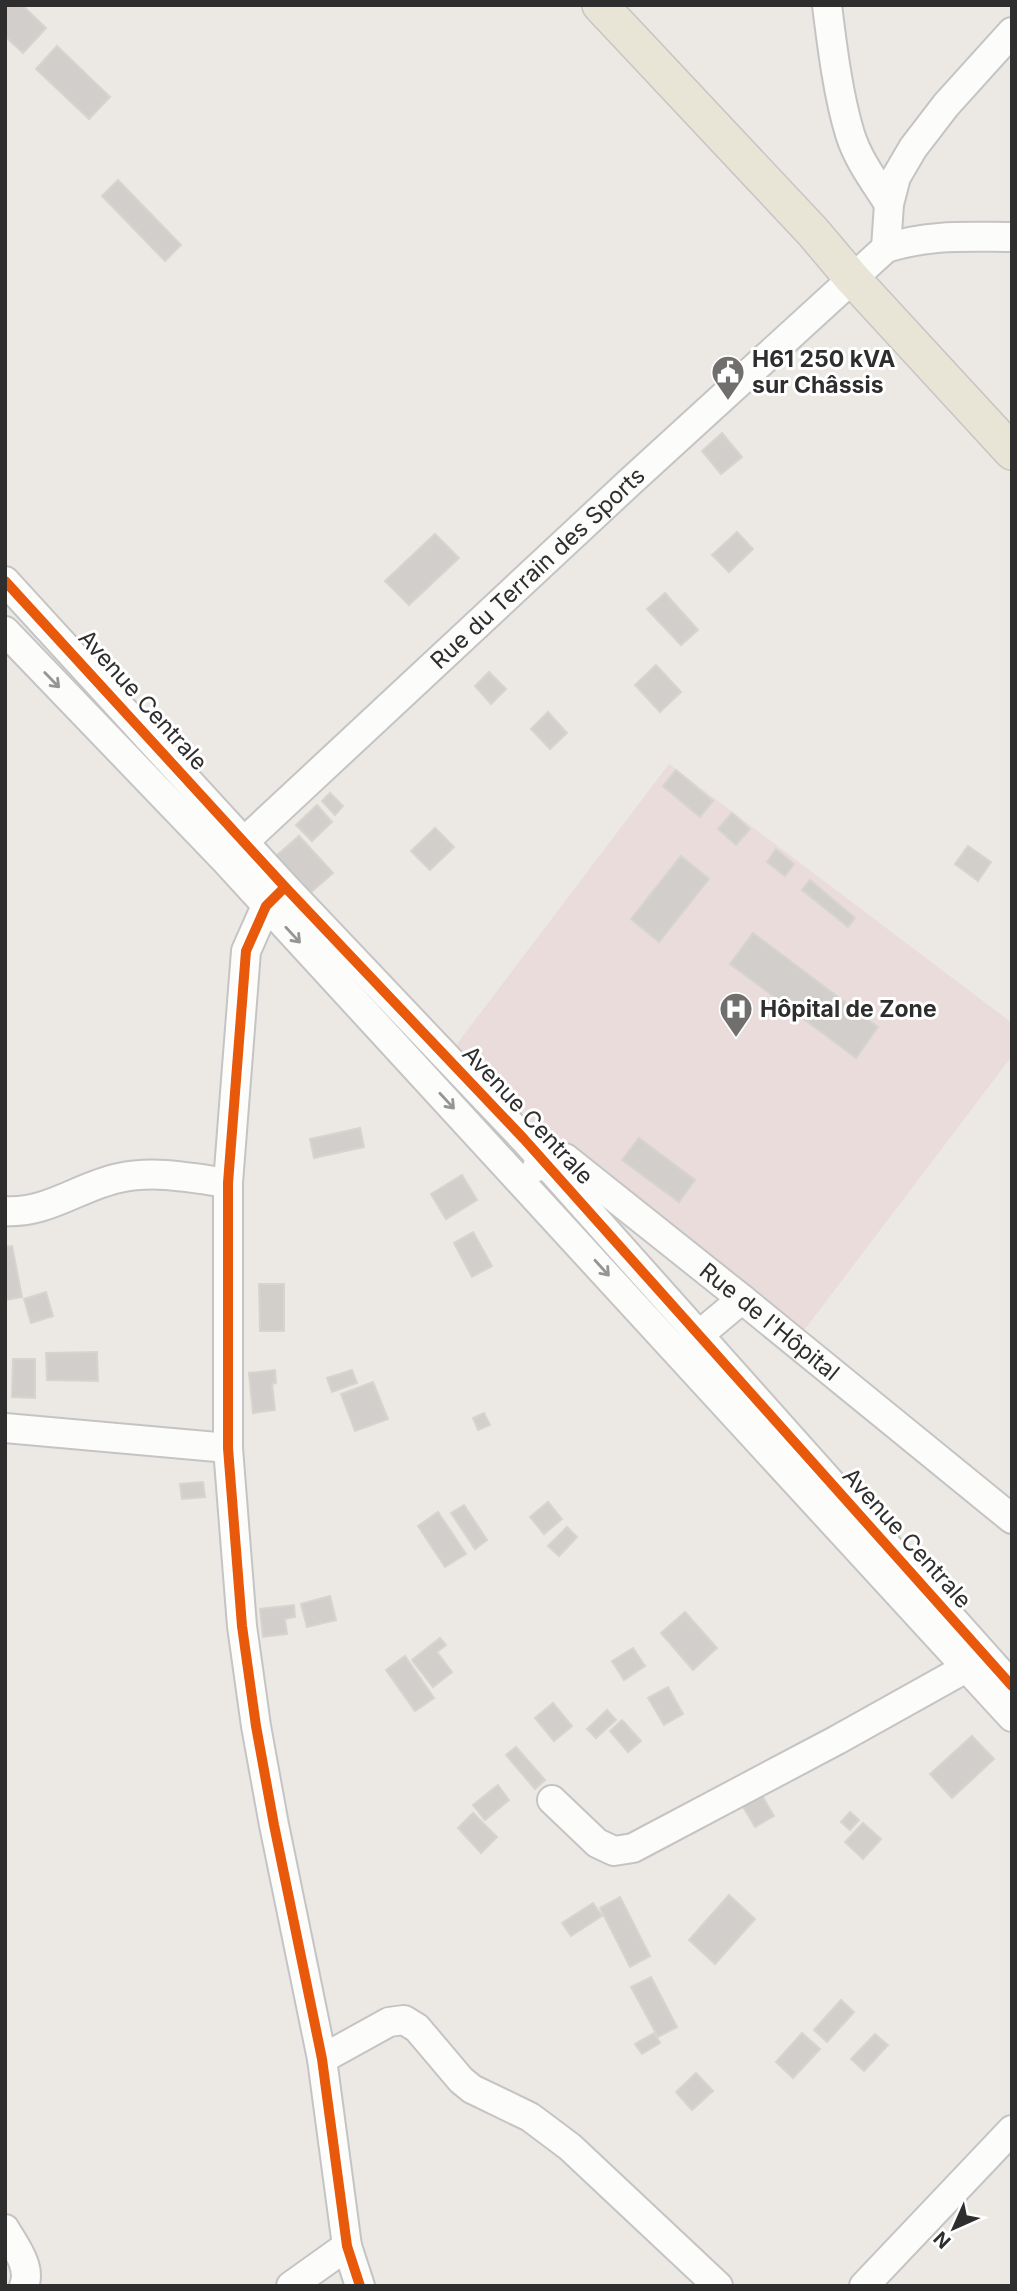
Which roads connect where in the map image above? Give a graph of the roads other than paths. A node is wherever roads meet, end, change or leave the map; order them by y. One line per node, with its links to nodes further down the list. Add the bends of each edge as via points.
1 (600, 5): 7 (main road)
2 (827, 5): 4 (street, via 850,133 860,159)
3 (1012, 32): 4 (street, via 913,148 896,177)
4 (890, 204): 6 (street)
5 (1012, 237): 6 (street, via 932,237)
6 (886, 248): 7 (street, Rue du Terrain des Sports)
7 (851, 277): 8 (main road); 11 (street, Rue du Terrain des Sports)
8 (1012, 452)
9 (5, 581): 11 (street, Avenue Centrale)
10 (5, 631): 11 (street, Avenue Centrale, one-way to 11)
11 (234, 851): 12 (street, Avenue Centrale)
12 (276, 897): 13 (street, Avenue Centrale, via 515,1129); 14 (street, Avenue Centrale, one-way to 14); 15 (street, via 246,951)
13 (543, 1162): 14 (street); 17 (street, Rue de l'Hôpital, via 565,1158); 18 (street, Avenue Centrale)
14 (521, 1181): 18 (street, Avenue Centrale, one-way to 18)
15 (228, 1183): 16 (street, via 144,1174 117,1178 43,1207); 20 (street)
16 (5, 1211)
17 (743, 1299): 18 (street); 21 (street, Rue de l'Hôpital)
18 (690, 1345): 22 (street, Avenue Centrale, via 749,1433)
19 (5, 1428): 20 (street)
20 (228, 1448): 26 (street, via 242,1626 256,1726)
21 (1012, 1519)
22 (974, 1661): 23 (street, Avenue Centrale); 24 (street, Avenue Centrale); 25 (street, via 633,1848 614,1851 597,1843)
23 (1012, 1686)
24 (1012, 1717)
25 (552, 1800)
26 (322, 2059): 29 (street); 33 (street, via 389,2022 404,2021 417,2028 461,2080 530,2117 570,2147)
27 (1012, 2130): 34 (street)
28 (5, 2229): 30 (street, via 25,2267)
29 (347, 2246): 31 (street); 32 (street)
30 (24, 2286)
31 (291, 2286)
32 (360, 2286)
33 (718, 2286)
34 (864, 2286)

